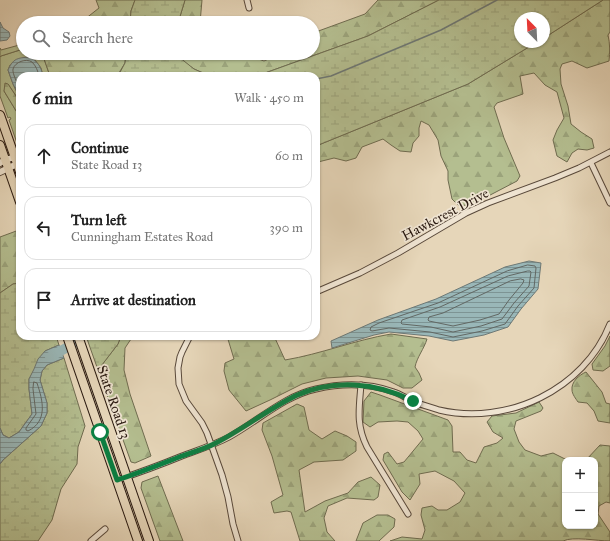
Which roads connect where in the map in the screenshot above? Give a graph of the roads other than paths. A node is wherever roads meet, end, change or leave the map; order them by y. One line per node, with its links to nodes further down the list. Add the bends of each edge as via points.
1 (248, 0): 2 (street)
2 (249, 8)
3 (0, 115): 6 (main road)
4 (0, 145): 8 (main road)
5 (610, 152): 7 (street, Hawkcrest Drive)
6 (16, 161)
7 (591, 162): 12 (street); 13 (street, Hawkcrest Drive, via 466,213 398,253)
8 (4, 164): 9 (street); 10 (street); 11 (main road)
9 (16, 164)
10 (0, 172)
11 (16, 192)
12 (610, 203)
13 (320, 290)
14 (610, 324): 18 (street, via 590,358 569,380 545,396 501,411 452,412 424,406 384,389)
15 (68, 340): 21 (main road, State Road 13)
16 (79, 340): 20 (main road, State Road 13)
17 (188, 340): 19 (street, via 180,357 179,384)
18 (361, 385): 19 (street, via 314,389 290,399); 22 (street, via 359,415 364,440)
19 (212, 445): 20 (street); 27 (street)
20 (126, 477): 21 (street); 26 (main road, State Road 13)
21 (117, 480): 25 (main road, State Road 13)
22 (408, 514)
23 (105, 529): 24 (street)
24 (91, 541)
25 (138, 541)
26 (149, 541)
27 (238, 541)

